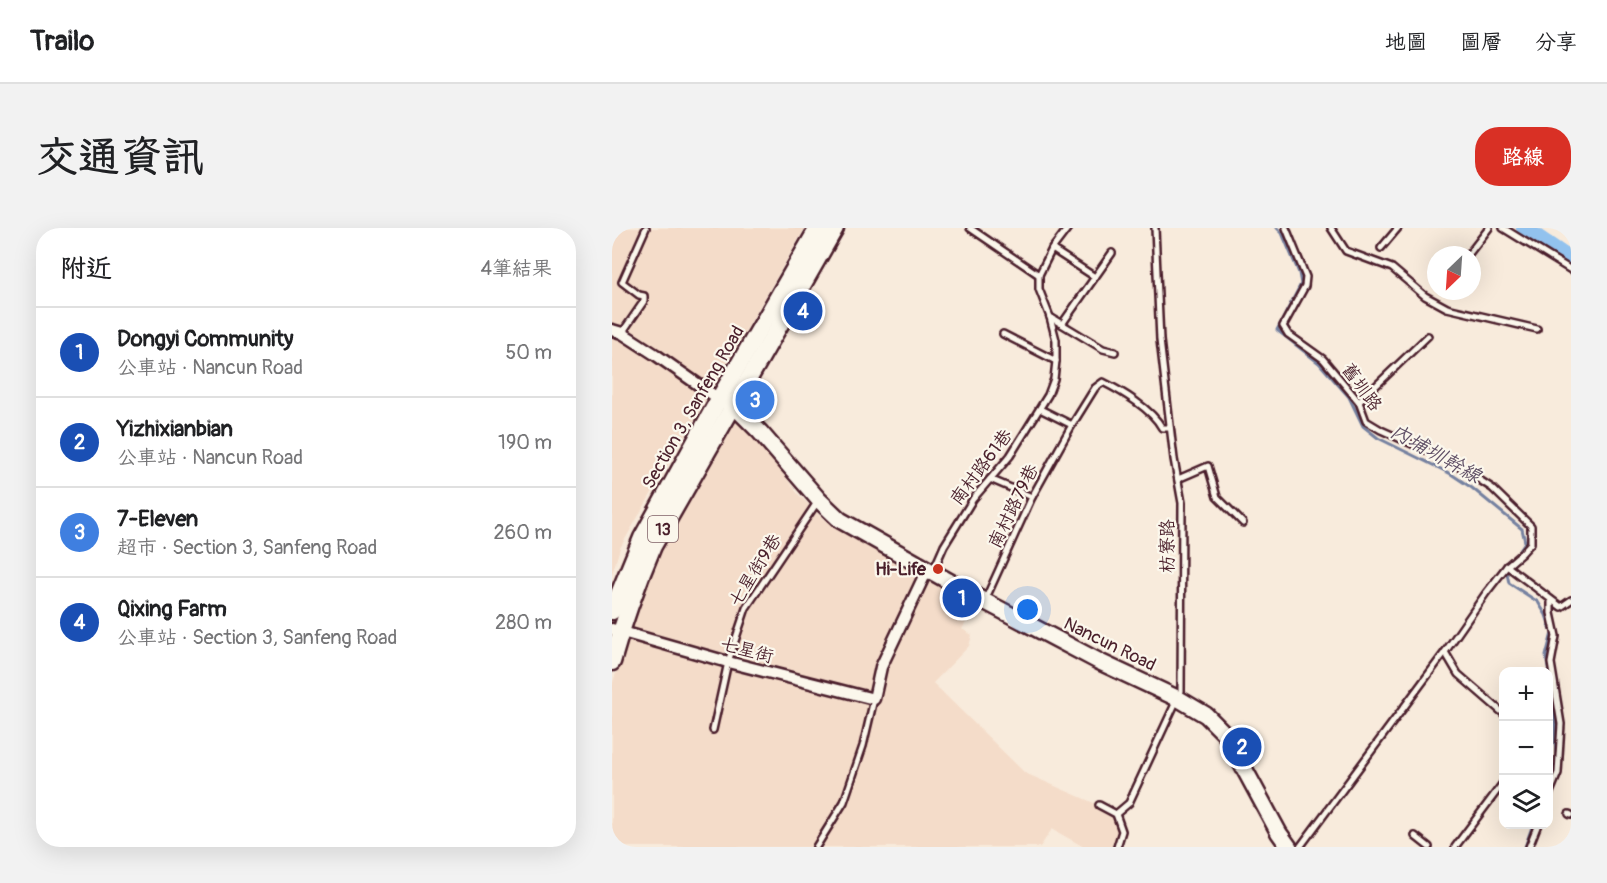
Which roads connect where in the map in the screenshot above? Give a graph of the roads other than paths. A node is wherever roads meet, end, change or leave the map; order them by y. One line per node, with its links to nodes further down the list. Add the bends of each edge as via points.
1 (646, 228): 22 (lane, via 621,282 644,296 644,301)
2 (818, 228): 27 (main road, Section 3, Sanfeng Road / 13)
3 (835, 228): 27 (main road, Section 3, Sanfeng Road / 13)
4 (970, 228): 17 (lane)
5 (1068, 228): 14 (lane)
6 (1155, 228): 31 (lane, 枋寮路, via 1160,340)
7 (1286, 228): 28 (lane, 舊圳路, via 1306,277 1283,327 1323,359)
8 (1331, 228): 21 (lane, via 1346,251 1392,268 1425,297 1447,308)
9 (1398, 228): 13 (lane)
10 (1490, 228): 12 (lane)
11 (1503, 228): 16 (lane)
12 (1475, 246)
13 (1381, 248)
14 (1053, 249): 17 (lane); 18 (lane)
15 (1112, 253): 18 (lane)
16 (1571, 270)
17 (1039, 275): 19 (lane, via 1039,289)
18 (1095, 278): 20 (lane)
19 (1050, 317): 20 (lane); 26 (lane)
20 (1062, 324): 25 (lane)
21 (1537, 329)
22 (617, 331): 27 (street)
23 (1003, 334): 26 (lane)
24 (1428, 336): 28 (lane)
25 (1115, 352)
26 (1056, 361): 29 (lane, 南村路61巷, via 1054,379)
27 (726, 402): 35 (street, Nancun Road, via 760,432); 42 (main road, Section 3, Sanfeng Road / 13, via 642,538); 43 (main road, Section 3, Sanfeng Road / 13, via 653,546)
28 (1359, 402): 37 (lane, 舊圳路, via 1366,421 1452,462 1492,488 1531,526 1531,543)
29 (1040, 409): 30 (lane); 32 (lane, 南村路61巷)
30 (1072, 425): 31 (lane, 南村路79巷, via 1103,382 1124,392 1158,420 1162,428); 34 (lane, 南村路79巷)
31 (1170, 428): 33 (lane, 枋寮路)
32 (990, 479): 34 (lane); 38 (lane, 南村路61巷, via 973,499)
33 (1178, 479): 36 (lane, via 1208,466 1217,497); 48 (lane, 枋寮路, via 1182,503)
34 (1032, 497): 41 (lane, 南村路79巷)
35 (819, 500): 38 (street, Nancun Road, via 840,520); 46 (lane, 七星街9巷, via 746,608)
36 (1243, 523)
37 (1507, 566): 39 (lane); 44 (lane, 舊圳路)
38 (930, 572): 41 (street, Nancun Road); 47 (street, via 881,667)
39 (1551, 600): 40 (lane, via 1561,607); 51 (lane, via 1556,636 1551,663 1561,724 1558,774)
40 (1571, 600)
41 (984, 602): 48 (street, Nancun Road)
42 (612, 611)
43 (616, 631): 45 (main road, Section 3, Sanfeng Road / 13); 46 (street, 七星街)
44 (1445, 652): 49 (lane, via 1458,674); 60 (lane, 舊圳路)
45 (612, 662)
46 (728, 662): 47 (street, 七星街); 50 (lane, 七星街9巷)
47 (874, 699): 57 (lane, via 844,802)
48 (1179, 699): 54 (lane, 枋寮路, via 1129,803); 59 (street, Nancun Road, via 1206,715 1226,735)
49 (1499, 710)
50 (713, 730)
51 (1553, 786)
52 (1499, 788): 62 (lane)
53 (1099, 805): 54 (lane)
54 (1116, 814): 58 (lane, via 1122,831)
55 (1536, 829): 63 (lane)
56 (1415, 836): 61 (lane)
57 (816, 847)
58 (1117, 847)
59 (1289, 847)
60 (1300, 847)
61 (1429, 847)
62 (1455, 847)
63 (1529, 847)

